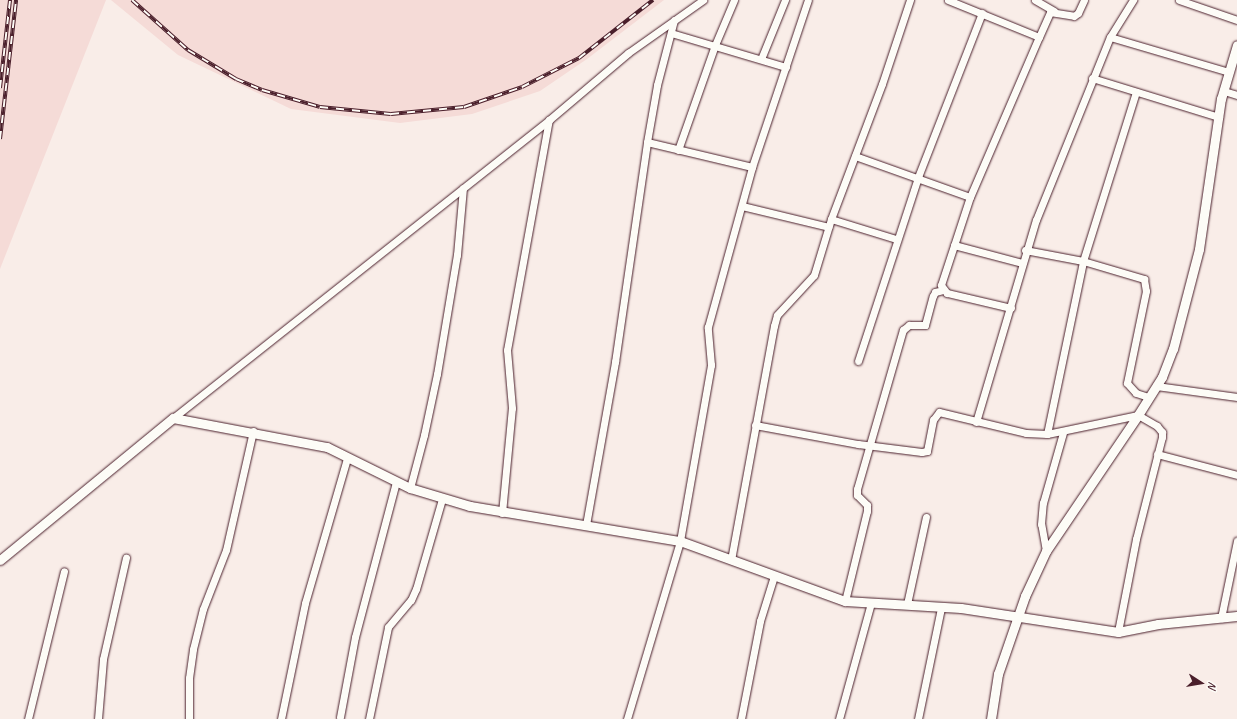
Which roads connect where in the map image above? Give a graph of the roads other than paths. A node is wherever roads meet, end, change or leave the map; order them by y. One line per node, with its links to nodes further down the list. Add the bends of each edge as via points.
1 (703, 0): 14 (street)
2 (734, 0): 19 (street)
3 (785, 0): 21 (street)
4 (808, 0): 22 (street)
5 (910, 0): 32 (street)
6 (948, 0): 13 (street)
7 (1035, 0): 12 (street)
8 (1084, 0): 12 (street, via 1078,14 1074,16)
9 (1133, 0): 18 (street)
10 (1180, 0): 11 (street)
11 (1190, 2): 15 (street)
12 (1054, 11): 17 (street, via 1048,15)
13 (982, 13): 17 (street); 34 (street)
14 (674, 20): 16 (street); 29 (street, via 628,53)
15 (1237, 20)
16 (671, 33): 19 (street); 30 (street, via 657,85)
17 (1039, 37): 36 (street)
18 (1110, 37): 23 (street); 24 (street)
19 (714, 45): 21 (street); 31 (street)
20 (1237, 45): 23 (street)
21 (761, 59): 22 (street)
22 (786, 67): 33 (street)
23 (1229, 72): 25 (street)
24 (1092, 78): 26 (street); 42 (street)
25 (1224, 91): 27 (street); 28 (street)
26 (1136, 92): 28 (street); 43 (street)
27 (1237, 95)
28 (1219, 118): 48 (street, via 1199,249 1173,349)
29 (549, 120): 35 (street); 65 (street, via 508,344 512,408)
30 (647, 142): 31 (street); 67 (street, via 615,362)
31 (678, 150): 33 (street)
32 (855, 156): 34 (street); 38 (street)
33 (752, 167): 37 (street)
34 (918, 178): 36 (street); 40 (street)
35 (463, 188): 52 (street); 63 (street, via 457,255 438,367)
36 (970, 196): 41 (street)
37 (742, 206): 39 (street); 68 (street, via 708,327 711,365)
38 (831, 219): 39 (street); 40 (street)
39 (829, 227): 54 (street, via 814,275 777,315)
40 (896, 239): 47 (street)
41 (954, 245): 44 (street); 45 (street, via 941,285)
42 (1025, 250): 43 (street); 44 (street)
43 (1082, 261): 49 (street, via 1144,279 1146,291 1127,383 1136,393); 57 (street)
44 (1022, 263): 46 (street)
45 (943, 290): 46 (street); 58 (street, via 935,292 932,296 925,325 909,325 903,330 894,370 883,394)
46 (1011, 308): 53 (street)
47 (858, 361)
48 (1156, 386): 49 (street); 50 (street)
49 (1148, 397): 51 (street)
50 (1237, 397)
51 (1138, 415): 56 (street); 59 (street, via 1160,428 1162,437); 70 (street)
52 (173, 418): 55 (street); 72 (street)
53 (976, 422): 57 (street, via 1026,433); 58 (street, via 943,412 935,414 928,447 924,452)
54 (755, 425): 58 (street); 73 (street)
55 (253, 431): 60 (street, via 327,447); 87 (street, via 226,550 202,609 193,649 189,678)
56 (1063, 433): 57 (street); 70 (street, via 1043,503 1041,524)
57 (1047, 434)
58 (869, 445): 76 (street, via 857,495 867,505 868,511)
59 (1157, 454): 61 (street); 83 (street, via 1136,539)
60 (347, 458): 62 (street); 88 (street, via 305,603)
61 (1237, 474)
62 (396, 482): 63 (street); 84 (street, via 356,637)
63 (410, 488): 64 (street)
64 (442, 499): 65 (street); 89 (street, via 416,589 388,627)
65 (502, 514): 67 (street)
66 (926, 517): 78 (street)
67 (586, 525): 68 (street)
68 (680, 541): 73 (street); 90 (street)
69 (1237, 541): 82 (street)
70 (1046, 551): 80 (street)
71 (126, 558): 86 (street, via 103,659)
72 (0, 560)
73 (731, 560): 75 (street)
74 (64, 571): 85 (street)
75 (774, 576): 76 (street); 91 (street, via 760,621)
76 (845, 601): 77 (street)
77 (871, 603): 78 (street); 92 (street)
78 (907, 604): 79 (street)
79 (941, 608): 80 (street); 93 (street)
80 (1018, 616): 83 (street); 94 (street, via 998,674)
81 (1237, 616): 82 (street)
82 (1222, 618): 83 (street, via 1158,624)
83 (1118, 632)
84 (340, 717)
85 (28, 719)
86 (98, 719)
87 (189, 719)
88 (281, 719)
89 (369, 719)
90 (626, 719)
91 (741, 719)
92 (839, 719)
93 (918, 719)
94 (991, 719)

